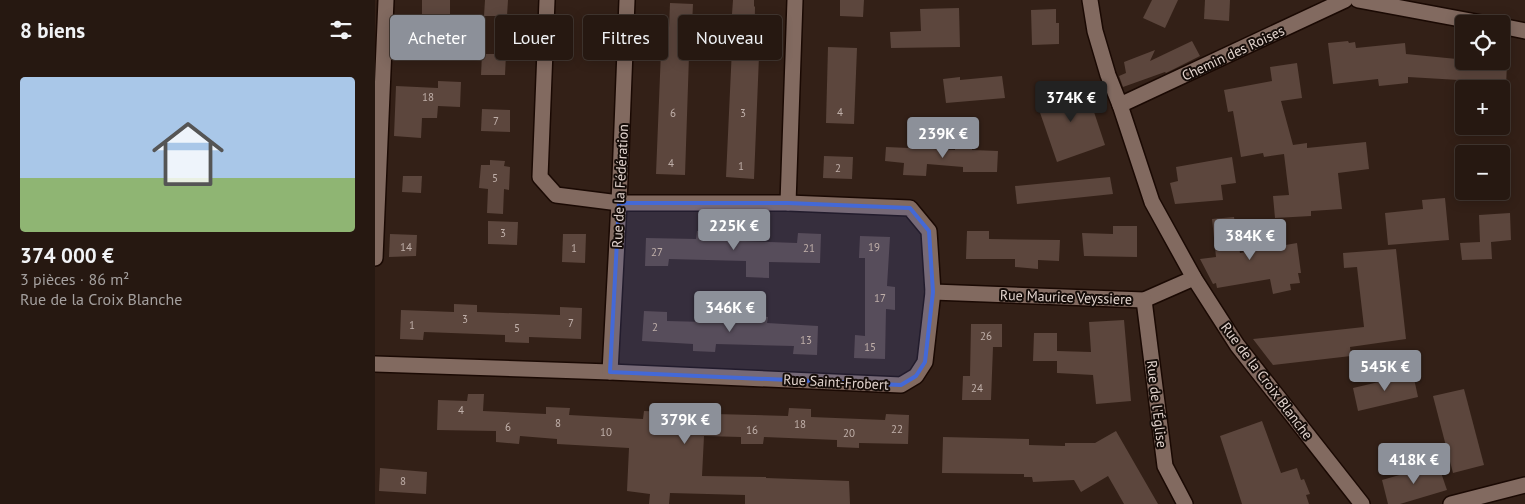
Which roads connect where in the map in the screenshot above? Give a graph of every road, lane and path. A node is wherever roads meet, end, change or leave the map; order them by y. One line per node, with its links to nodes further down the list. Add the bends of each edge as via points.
1 (547, 0): 12 (street, Rue Saint-Frobert, via 539,177 556,195)
2 (627, 0): 12 (street, Rue de la Fédération)
3 (795, 0): 13 (street)
4 (1090, 0): 11 (street, Rue de la Croix Blanche, via 1095,31)
5 (1345, 0): 11 (street, Chemin des Roises)
6 (1358, 0): 8 (street)
7 (382, 6): 14 (street)
8 (1455, 18)
9 (1510, 28): 10 (street)
10 (1525, 31)
11 (1121, 105): 15 (street, Rue de la Croix Blanche, via 1153,202)
12 (619, 203): 13 (street, Rue Saint-Frobert); 19 (street, Rue de la Fédération)
13 (788, 203): 16 (street, Rue Saint-Frobert, via 910,208 929,232)
14 (375, 258)
15 (1194, 278): 17 (street, Rue Maurice Veyssiere); 22 (street, Rue de la Croix Blanche, via 1237,345)
16 (933, 292): 17 (street, Rue Maurice Veyssiere); 19 (street, Rue Saint-Frobert, via 925,362 916,376 901,385)
17 (1144, 300): 21 (street, Rue de l'Église, via 1165,466)
18 (375, 364): 19 (street, Rue Saint-Frobert)
19 (610, 372)
20 (1525, 485): 23 (street)
21 (1185, 504)
22 (1362, 504)
23 (1451, 504)

